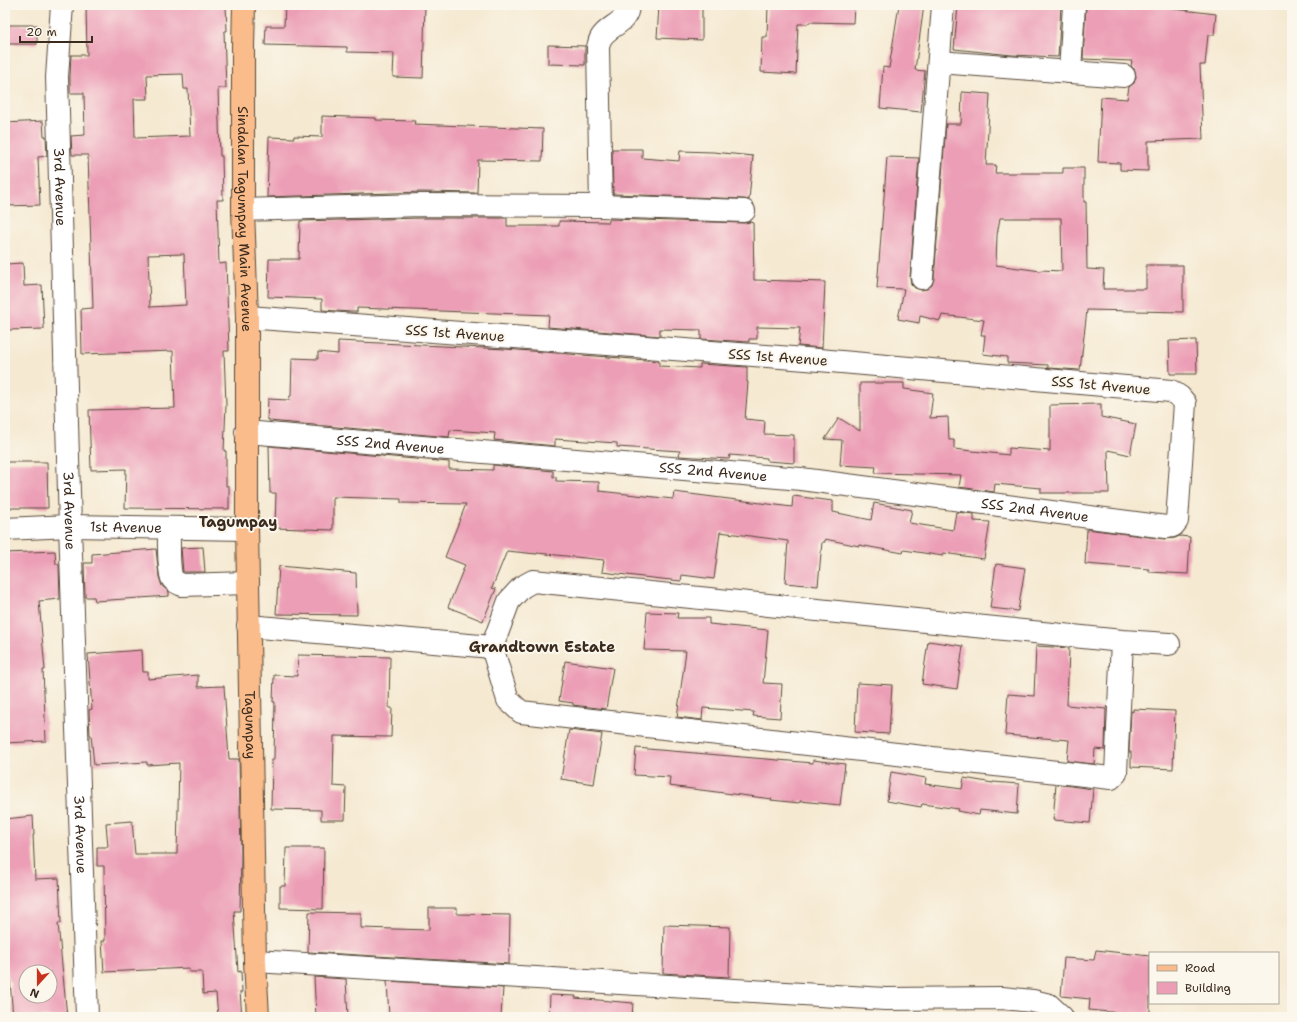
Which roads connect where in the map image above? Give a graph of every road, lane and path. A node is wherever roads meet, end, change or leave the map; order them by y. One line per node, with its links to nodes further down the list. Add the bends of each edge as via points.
1 (62, 5): 16 (street, 3rd Avenue, via 57,77)
2 (244, 5): 10 (main road, Sindalan Tagumpay Main Avenue)
3 (628, 5): 9 (street, via 622,21 601,37 598,47)
4 (943, 5): 6 (street)
5 (1074, 5): 7 (street)
6 (939, 62): 7 (street); 12 (street)
7 (1070, 72): 8 (street)
8 (1124, 76)
9 (601, 206): 10 (street, via 422,205); 11 (street)
10 (243, 210): 13 (main road, Sindalan Tagumpay Main Avenue)
11 (744, 211)
12 (922, 278)
13 (248, 317): 14 (main road, Sindalan Tagumpay Main Avenue); 15 (street, SSS 1st Avenue, via 819,360 1171,391 1185,403)
14 (246, 432): 15 (street, SSS 2nd Avenue, via 801,479 1166,526 1173,526); 19 (main road, Tagumpay)
15 (1177, 522)
16 (70, 526): 17 (street, 1st Avenue); 18 (street, 1st Avenue); 26 (street, 3rd Avenue)
17 (169, 528): 19 (street, 1st Avenue); 20 (street, via 170,572 177,583)
18 (5, 529)
19 (247, 529): 20 (main road, Tagumpay)
20 (248, 583): 21 (main road, Tagumpay)
21 (248, 626): 24 (street); 25 (main road, Tagumpay)
22 (1122, 641): 23 (street); 24 (street, via 533,581 522,587 509,601); 24 (street, via 1116,773 1111,778 521,712 508,700)
23 (1169, 644)
24 (492, 647)
25 (255, 961): 27 (main road, Tagumpay); 28 (street, via 885,999 1002,998 1049,1005)
26 (87, 1017)
27 (258, 1017)
28 (1062, 1017)

